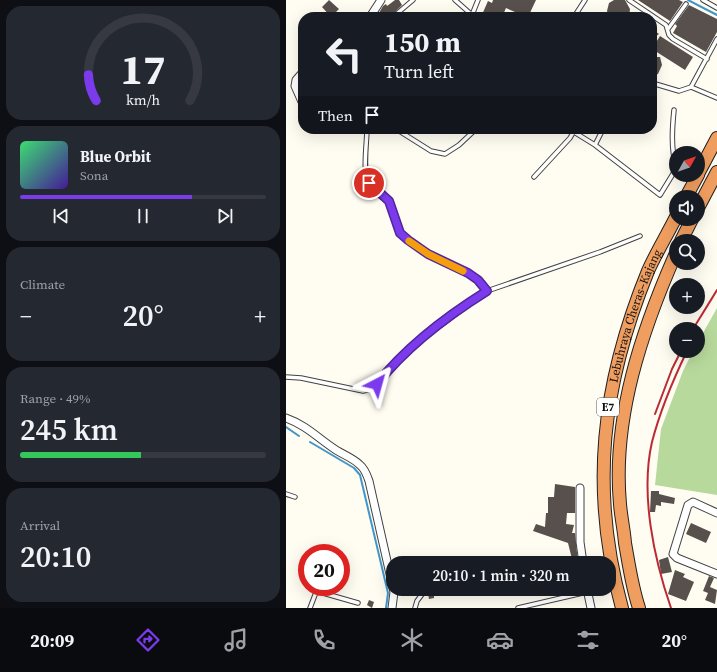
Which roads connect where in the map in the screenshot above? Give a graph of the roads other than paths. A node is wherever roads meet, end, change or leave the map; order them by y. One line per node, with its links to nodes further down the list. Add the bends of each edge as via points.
1 (381, 0): 10 (street)
2 (414, 0): 11 (lane)
3 (455, 0): 12 (lane)
4 (478, 0): 13 (lane)
5 (584, 0): 14 (lane)
6 (629, 0): 15 (lane)
7 (703, 0): 9 (lane)
8 (686, 4): 17 (lane)
9 (717, 8)
10 (376, 12)
11 (399, 12)
12 (468, 12)
13 (474, 12)
14 (577, 12)
15 (648, 12)
16 (657, 18): 17 (lane)
17 (668, 29): 19 (lane, via 672,39)
18 (717, 39): 19 (lane)
19 (707, 59): 22 (lane)
20 (298, 78): 23 (street, via 295,86)
21 (657, 84): 22 (lane, via 679,90)
22 (691, 87): 24 (lane)
23 (298, 93)
24 (717, 98)
25 (674, 110): 34 (lane)
26 (367, 134): 43 (lane, via 366,170 369,183 389,201 400,233 428,254 468,273)
27 (404, 134): 28 (lane, via 431,151 444,154)
28 (471, 134)
29 (572, 134): 37 (lane)
30 (580, 134): 33 (lane)
31 (600, 134): 33 (lane)
32 (717, 138): 35 (highway)
33 (595, 145): 38 (lane, via 660,195)
34 (673, 146)
35 (705, 161)
36 (717, 172): 39 (highway)
37 (534, 177)
38 (669, 180)
39 (705, 195)
40 (671, 226): 63 (highway, Lebuhraya Cheras–Kajang / E7, via 649,270 626,330 609,401 604,448 603,497 614,579)
41 (640, 236): 43 (lane)
42 (669, 270): 64 (highway, Lebuhraya Cheras–Kajang / E7, via 642,337 626,406 620,449 620,503 631,584)
43 (487, 291): 44 (lane, via 414,345 371,389 362,391)
44 (286, 377)
45 (286, 418): 59 (street, via 301,424 365,470 394,592)
46 (580, 488): 50 (street)
47 (286, 494): 48 (lane)
48 (295, 497)
49 (717, 513): 51 (street, via 693,502 688,505 673,554)
50 (582, 556)
51 (717, 574)
52 (314, 596): 58 (lane)
53 (338, 596): 57 (lane)
54 (421, 596): 60 (lane)
55 (564, 596): 61 (lane)
56 (588, 596): 62 (street)
57 (358, 603)
58 (310, 608)
59 (392, 608)
60 (415, 608)
61 (518, 608)
62 (591, 608)
63 (622, 608)
64 (639, 608)

